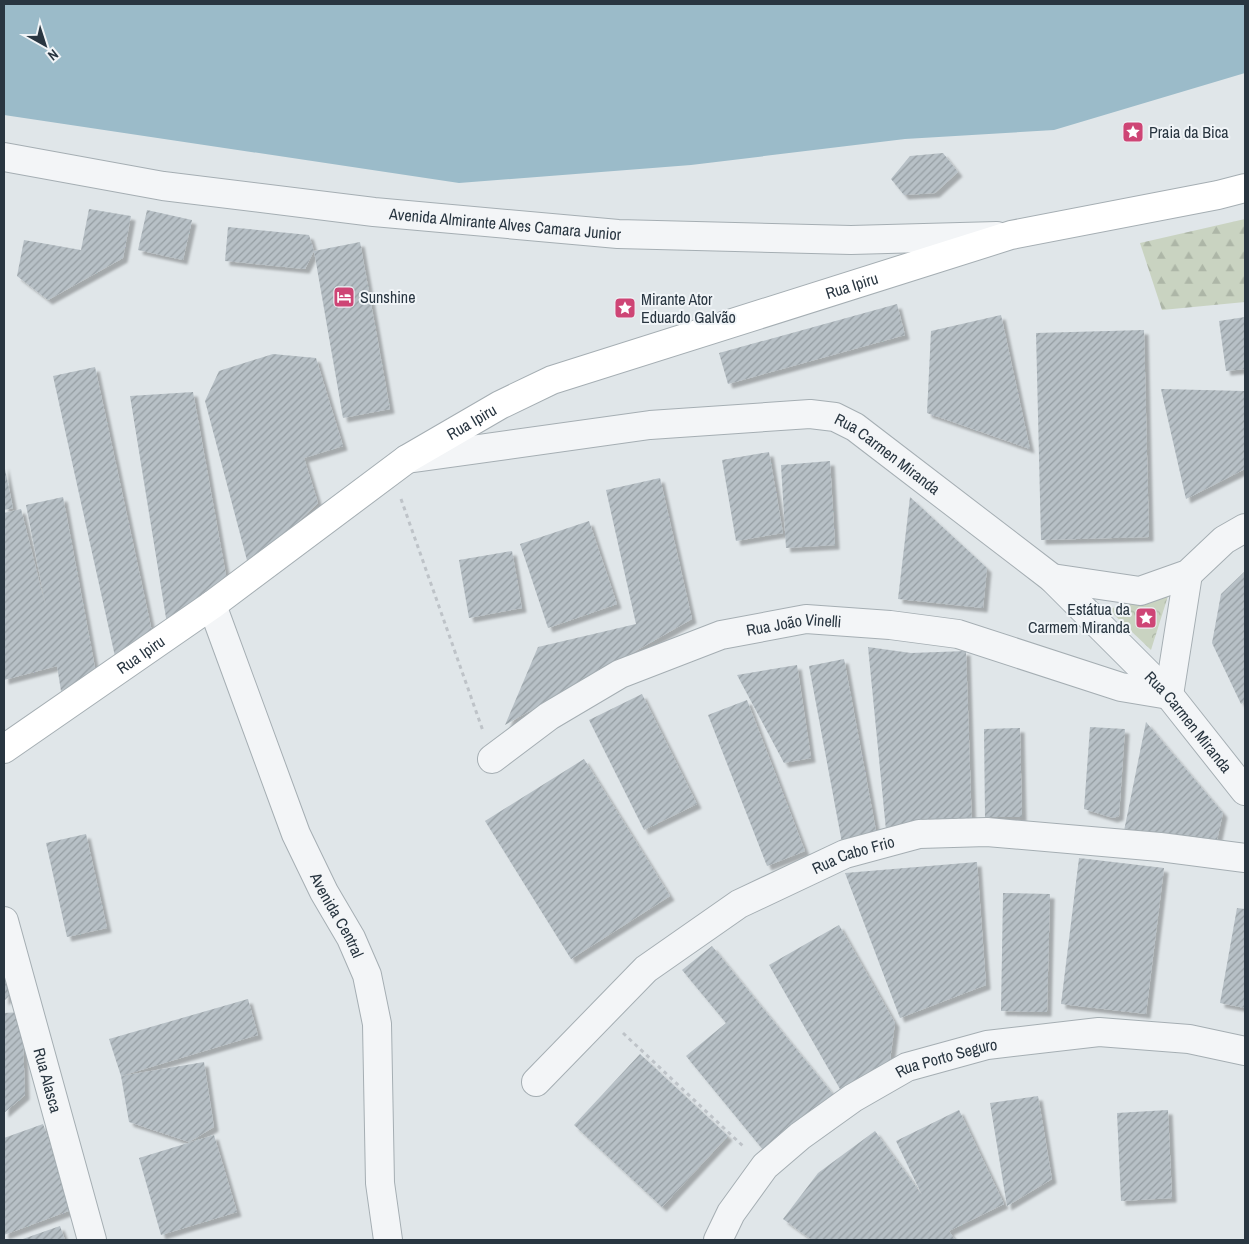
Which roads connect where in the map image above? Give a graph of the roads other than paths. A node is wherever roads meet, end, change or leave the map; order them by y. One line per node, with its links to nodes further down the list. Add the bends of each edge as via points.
1 (4, 157): 3 (street, Avenida Almirante Alves Camara Junior, via 163,186 374,212 618,234 850,240)
2 (1245, 188): 3 (street)
3 (1010, 236): 4 (street, Rua Ipiru, via 552,380 500,406)
4 (399, 465): 7 (street, Rua Carmen Miranda, via 650,425 810,414 834,417 855,427); 8 (street, Rua Ipiru)
5 (1245, 528): 6 (street, via 1224,540)
6 (1188, 574): 7 (street, via 1140,591); 9 (street)
7 (1052, 578): 9 (street, Rua Carmen Miranda)
8 (212, 605): 10 (street, Rua Ipiru); 18 (street, Avenida Central, via 296,834 368,975 377,1024 380,1183)
9 (1169, 695): 11 (street, Rua João Vinelli, via 1121,687 958,634 890,625 806,620 721,635 620,674 549,716); 12 (street, Rua Carmen Miranda)
10 (4, 749)
11 (492, 759)
12 (1245, 791)
13 (1245, 858): 16 (street, Rua Cabo Frio, via 987,832 919,834 845,854 739,904 646,969)
14 (4, 921): 17 (street, Rua Alasca)
15 (1245, 1051): 19 (street, Rua Porto Seguro, via 1189,1038 1099,1032 987,1045 907,1067 854,1098 764,1166 731,1213)
16 (536, 1082)
17 (92, 1240)
18 (388, 1240)
19 (718, 1240)

